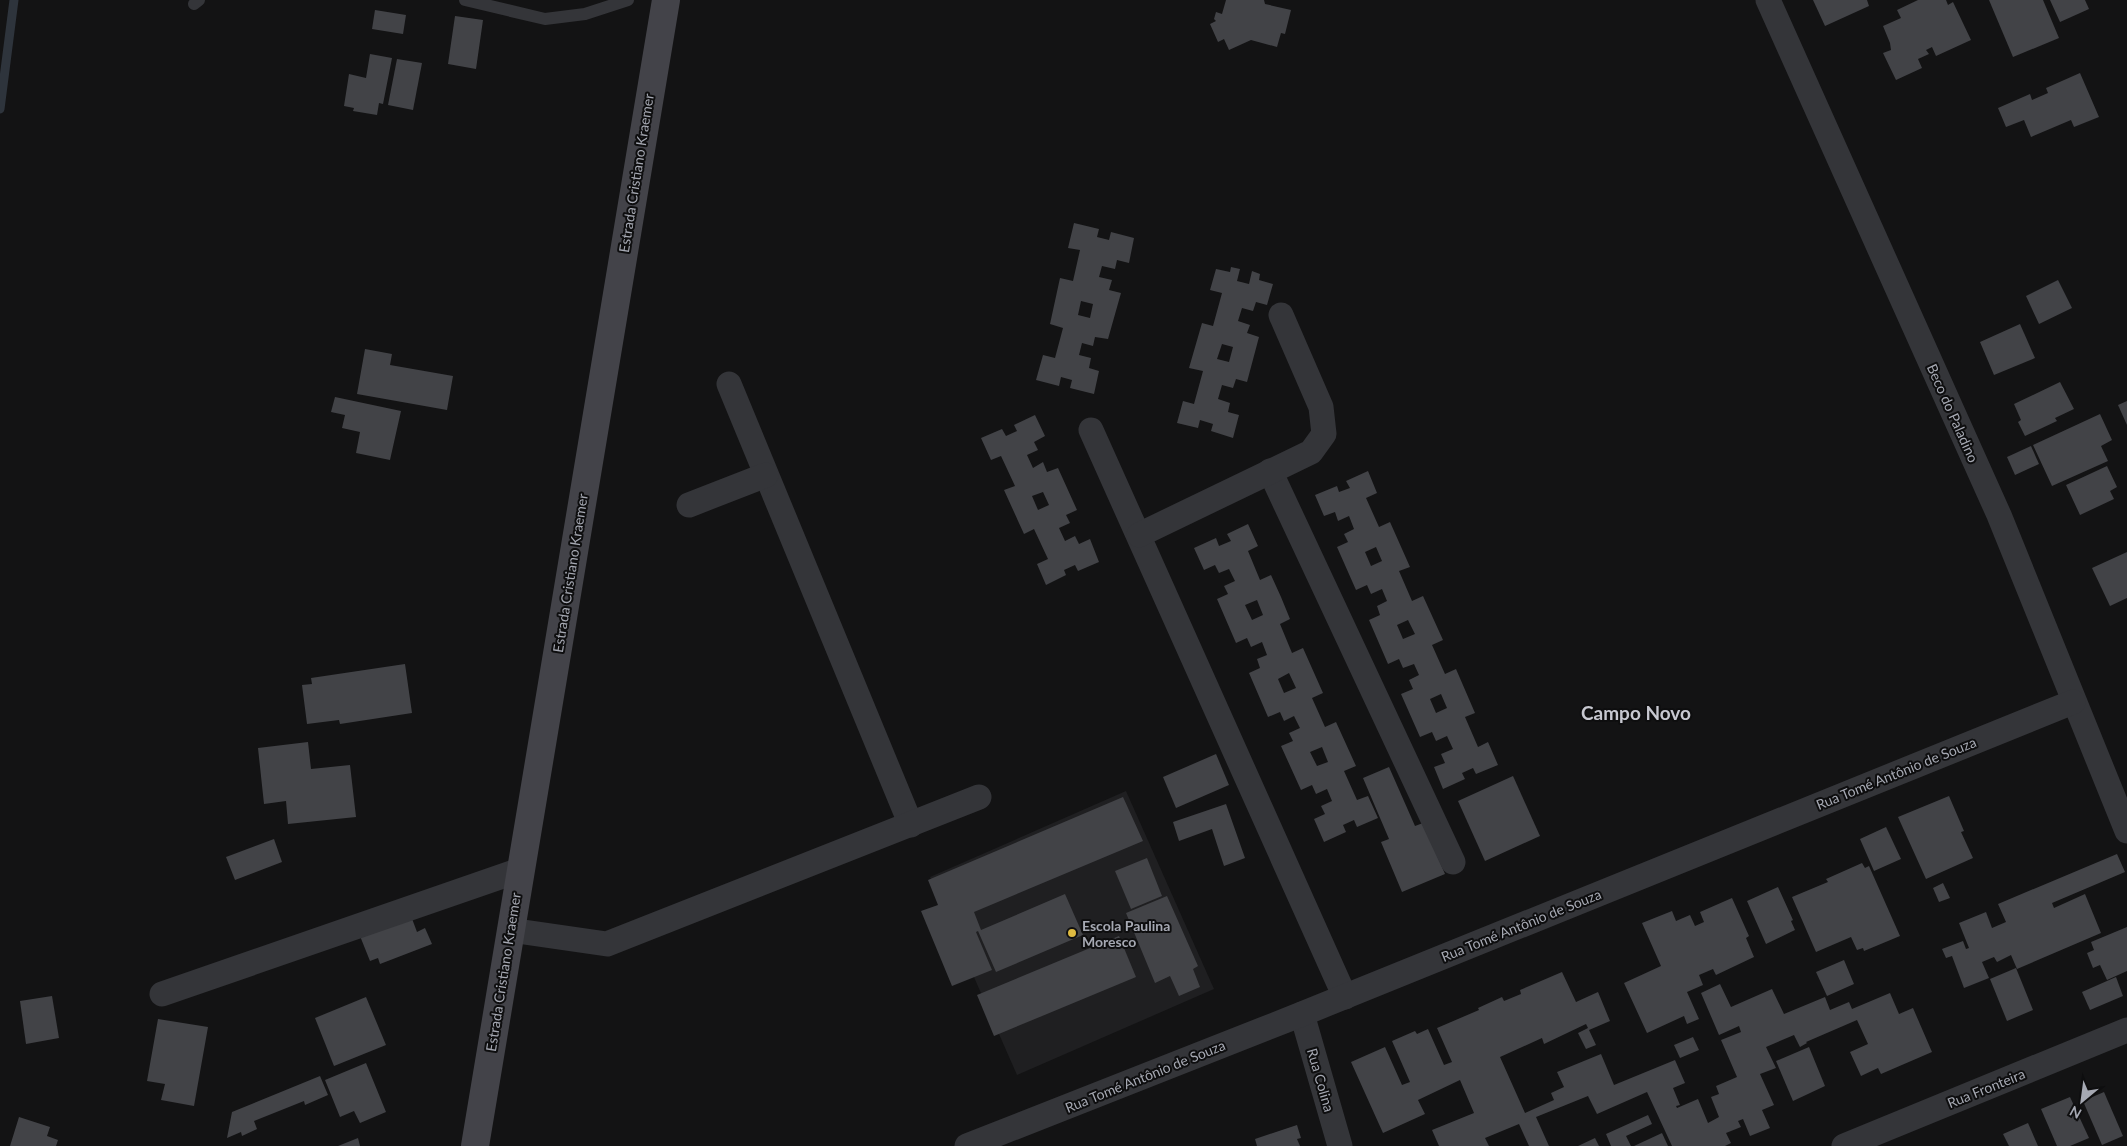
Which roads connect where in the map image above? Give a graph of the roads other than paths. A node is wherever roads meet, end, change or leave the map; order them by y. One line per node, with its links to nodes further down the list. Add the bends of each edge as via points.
1 (465, 0): 2 (lane, via 545,19 585,14)
2 (628, 0)
3 (666, 0): 17 (main road, Estrada Cristiano Kraemer)
4 (1768, 0): 12 (street, Beco do Paladino, via 1999,515)
5 (1281, 315): 8 (street, via 1321,407 1324,434 1311,452)
6 (729, 384): 9 (street)
7 (1091, 430): 11 (street)
8 (1270, 471): 11 (street); 16 (street)
9 (766, 475): 10 (street); 14 (street)
10 (689, 505)
11 (1139, 535): 20 (street)
12 (2073, 702): 15 (street, Beco do Paladino); 20 (street, Rua Tomé Antônio de Souza)
13 (979, 797): 14 (street)
14 (911, 825): 18 (street, via 607,944)
15 (2127, 831)
16 (1452, 862)
17 (520, 870): 18 (main road, Estrada Cristiano Kraemer); 19 (street)
18 (510, 930): 23 (main road, Estrada Cristiano Kraemer)
19 (162, 994)
20 (1345, 996): 21 (street, Rua Tomé Antônio de Souza)
21 (1302, 1014): 24 (street, Rua Tomé Antônio de Souza); 25 (street, Rua Colina)
22 (2127, 1030): 26 (street, Rua Fronteira)
23 (475, 1146)
24 (967, 1146)
25 (1340, 1146)
26 (1844, 1146)

